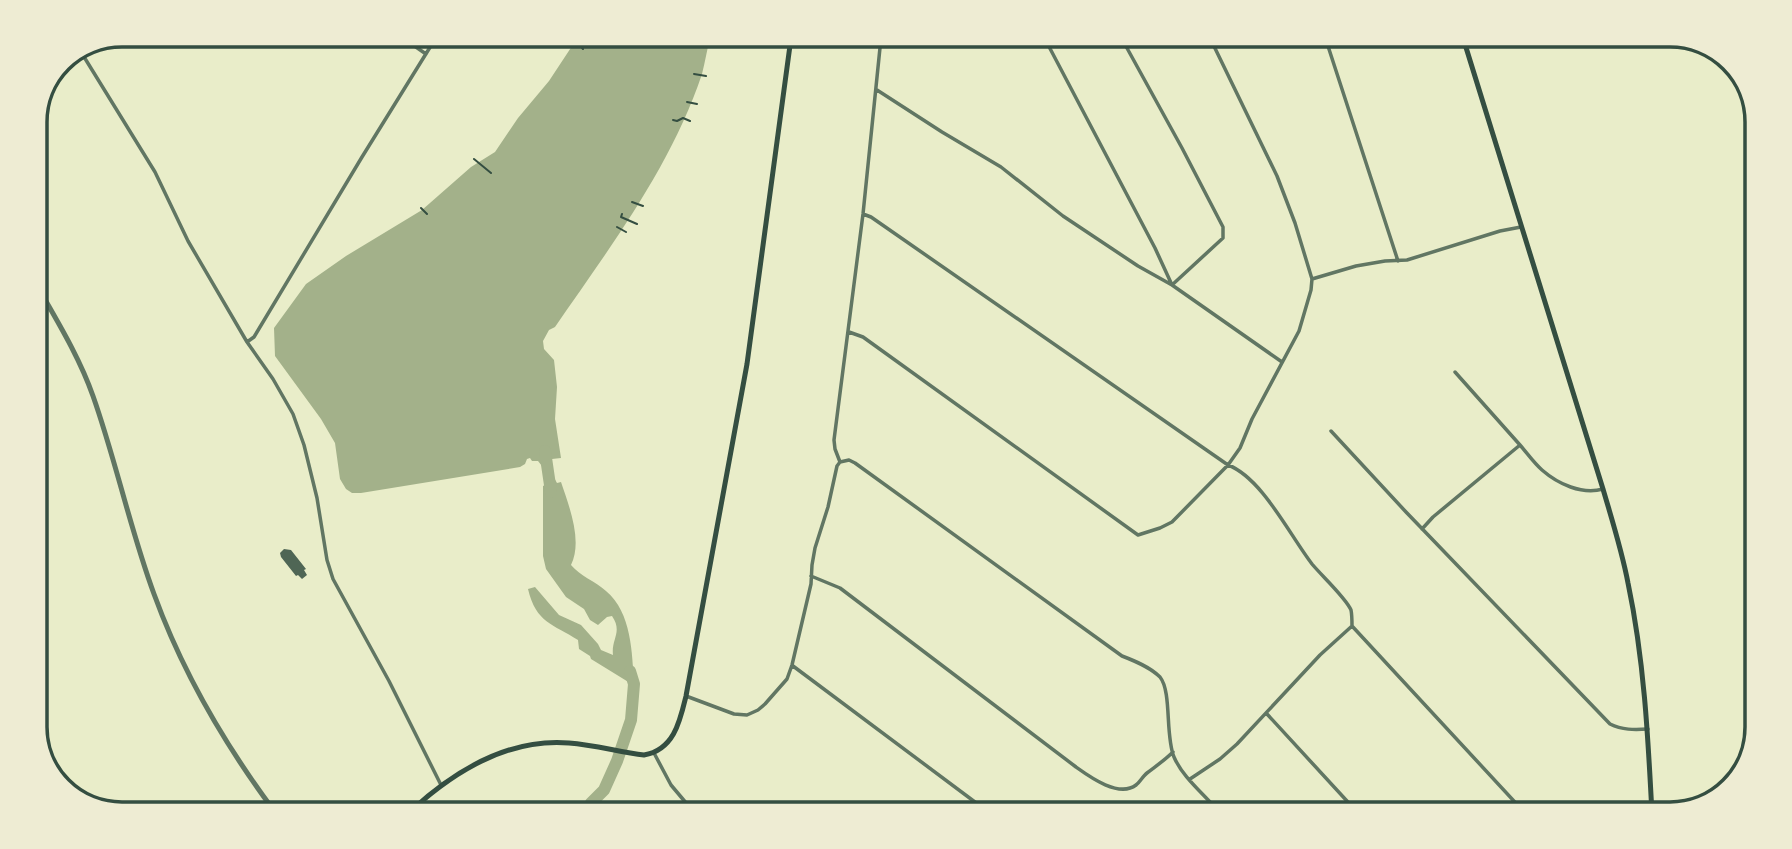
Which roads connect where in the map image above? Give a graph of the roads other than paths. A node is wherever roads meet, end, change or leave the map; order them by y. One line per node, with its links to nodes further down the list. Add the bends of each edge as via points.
1 (416, 47): 10 (street)
2 (431, 47): 10 (street)
3 (791, 47): 32 (main road, via 747,364)
4 (880, 47): 12 (street)
5 (1049, 47): 17 (street)
6 (1126, 47): 17 (street, via 1223,227 1223,238)
7 (1214, 47): 16 (street, via 1277,176)
8 (1328, 47): 15 (street)
9 (1466, 47): 14 (main road)
10 (426, 54): 20 (street)
11 (84, 58): 20 (street, via 155,172 188,241)
12 (877, 90): 13 (street); 17 (street, via 1001,167 1063,216)
13 (863, 214): 19 (street); 26 (street)
14 (1521, 227): 15 (street); 27 (main road)
15 (1398, 261): 16 (street, via 1356,266)
16 (1312, 279): 21 (street, via 1299,331)
17 (1172, 285): 21 (street)
18 (47, 303): 39 (street, via 93,394 139,552 168,631 199,695)
19 (849, 332): 25 (street, via 834,440); 26 (street, via 863,337 1138,535 1172,522)
20 (247, 342): 38 (street, via 278,387 301,433 333,579)
21 (1282, 362): 26 (street)
22 (1455, 372): 24 (street)
23 (1331, 431): 28 (street)
24 (1520, 445): 27 (street, via 1560,482 1581,491); 28 (street)
25 (840, 462): 29 (street); 35 (street, via 855,463 1122,656 1161,679)
26 (1227, 465): 30 (street, via 1237,468 1261,491 1346,603)
27 (1603, 489): 34 (main road, via 1628,582)
28 (1422, 529): 34 (street, via 1610,724)
29 (811, 576): 31 (street); 35 (street, via 840,588 1103,785 1127,789)
30 (1352, 626): 33 (street); 45 (street)
31 (792, 665): 32 (street, via 782,686 747,715); 42 (street)
32 (686, 696): 36 (main road, via 674,733)
33 (1266, 713): 37 (street, via 1220,759); 44 (street)
34 (1648, 729): 46 (main road)
35 (1173, 752): 37 (street)
36 (654, 753): 38 (main road, via 555,742 513,748 480,761); 41 (street)
37 (1190, 779): 43 (street)
38 (441, 785): 40 (main road)
39 (268, 802)
40 (420, 802)
41 (685, 802)
42 (975, 802)
43 (1210, 802)
44 (1348, 802)
45 (1515, 802)
46 (1651, 802)

